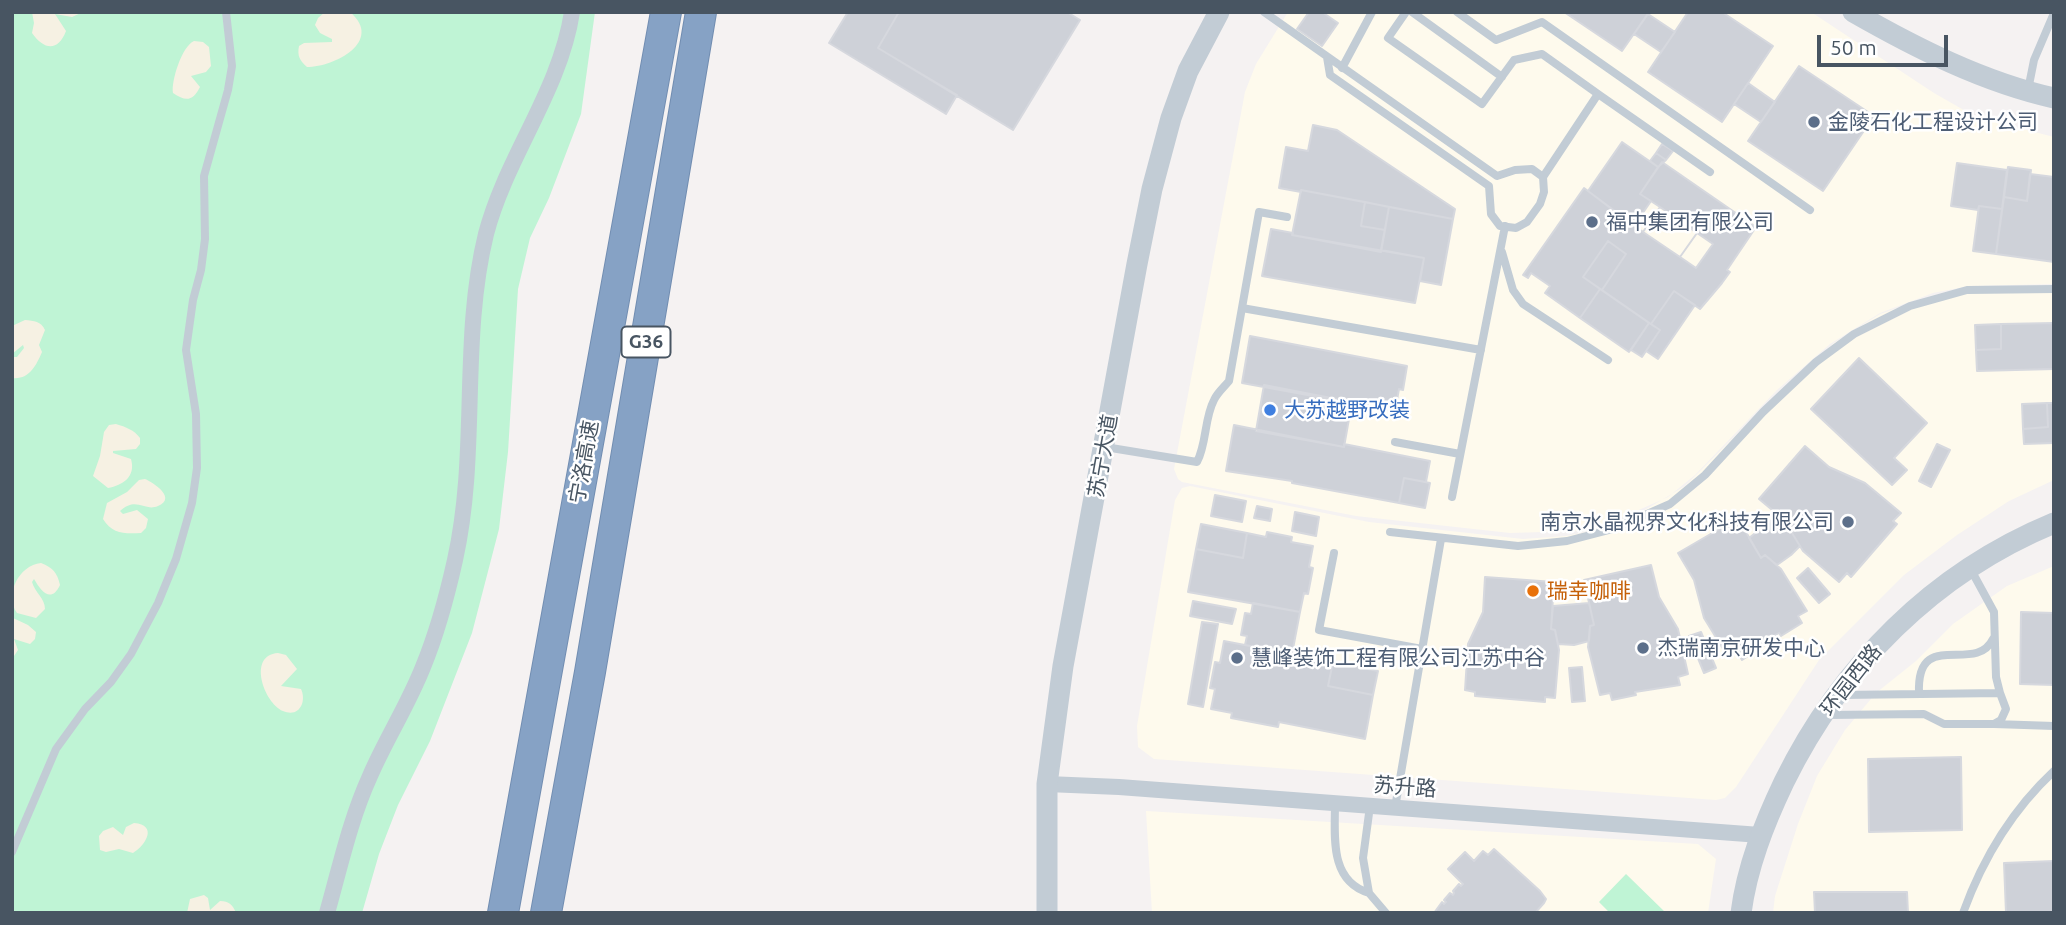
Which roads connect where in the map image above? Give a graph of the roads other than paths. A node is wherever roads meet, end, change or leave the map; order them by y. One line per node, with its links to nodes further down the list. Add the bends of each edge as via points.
1 (226, 12): 52 (lane, via 232,66 204,176 205,239 187,350 196,414 197,468 191,503 158,603 131,654 56,749)
2 (572, 12): 54 (street, via 555,69 487,230 478,272 466,492 455,559 435,634 349,830)
3 (666, 12): 55 (highway, 宁洛高速 / G36)
4 (701, 12): 56 (highway, 宁洛高速 / G36)
5 (1219, 12): 30 (street, 苏宁大道, via 1188,71 1152,188)
6 (1264, 12): 13 (lane)
7 (1372, 12): 14 (lane)
8 (1406, 12): 15 (lane, via 1388,38 1482,104)
9 (1412, 12): 15 (lane)
10 (1457, 12): 21 (lane, via 1496,40 1542,22)
11 (1853, 12): 16 (street, via 1900,39)
12 (2054, 13): 16 (lane, via 2034,60)
13 (1327, 57): 14 (lane); 23 (lane, via 1331,75 1489,186 1490,214)
14 (1342, 68): 20 (lane, via 1497,176 1532,169)
15 (1502, 77): 17 (lane, via 1514,61 1542,54)
16 (2028, 92): 18 (street)
17 (1598, 94): 19 (lane); 20 (lane)
18 (2054, 97)
19 (1710, 172)
20 (1543, 177): 23 (lane, via 1540,204 1527,222 1516,228)
21 (1810, 210)
22 (1287, 217): 26 (lane, via 1259,212)
23 (1505, 226): 24 (lane)
24 (1501, 249): 27 (lane); 28 (lane, via 1513,290 1523,304)
25 (2054, 289): 35 (lane, via 1967,290 1910,306 1854,334 1816,362 1705,475 1670,504 1613,529 1567,541 1518,546)
26 (1242, 308): 27 (lane); 30 (lane, via 1229,382 1210,408 1197,462)
27 (1481, 350): 31 (lane)
28 (1608, 360)
29 (1395, 442): 31 (lane)
30 (1105, 447): 47 (street, 苏宁大道, via 1063,666)
31 (1460, 454): 32 (lane)
32 (1452, 497)
33 (2054, 523): 37 (street, 环园西路)
34 (1390, 532): 35 (lane)
35 (1441, 539): 39 (lane)
36 (1334, 553): 39 (lane, via 1319,630)
37 (1970, 568): 38 (lane, via 1994,612); 42 (street, 环园西路, via 1933,593 1875,646)
38 (1994, 636): 40 (lane); 41 (lane, via 1980,653 1943,654 1928,661 1920,674)
39 (1422, 649): 50 (lane)
40 (2000, 693): 41 (lane); 44 (lane, via 2006,709)
41 (1920, 694): 42 (lane)
42 (1836, 695): 43 (street, 环园西路)
43 (1823, 715): 44 (lane, via 1924,714 1944,724); 51 (street, 环园西路, via 1801,748)
44 (1994, 724): 45 (lane)
45 (2054, 726)
46 (2054, 771): 60 (lane, via 2002,831)
47 (1048, 784): 48 (street, 苏升路); 57 (street, 苏宁大道)
48 (1335, 803): 49 (street, 苏升路); 53 (lane, via 1337,862 1346,878)
49 (1370, 806): 50 (street, 苏升路); 53 (lane, via 1363,858)
50 (1395, 808): 51 (street, 苏升路)
51 (1760, 835): 59 (street, 环园西路)
52 (12, 852)
53 (1369, 893): 58 (lane)
54 (327, 913)
55 (503, 913)
56 (546, 913)
57 (1047, 913)
58 (1386, 913)
59 (1741, 913)
60 (1963, 913)

